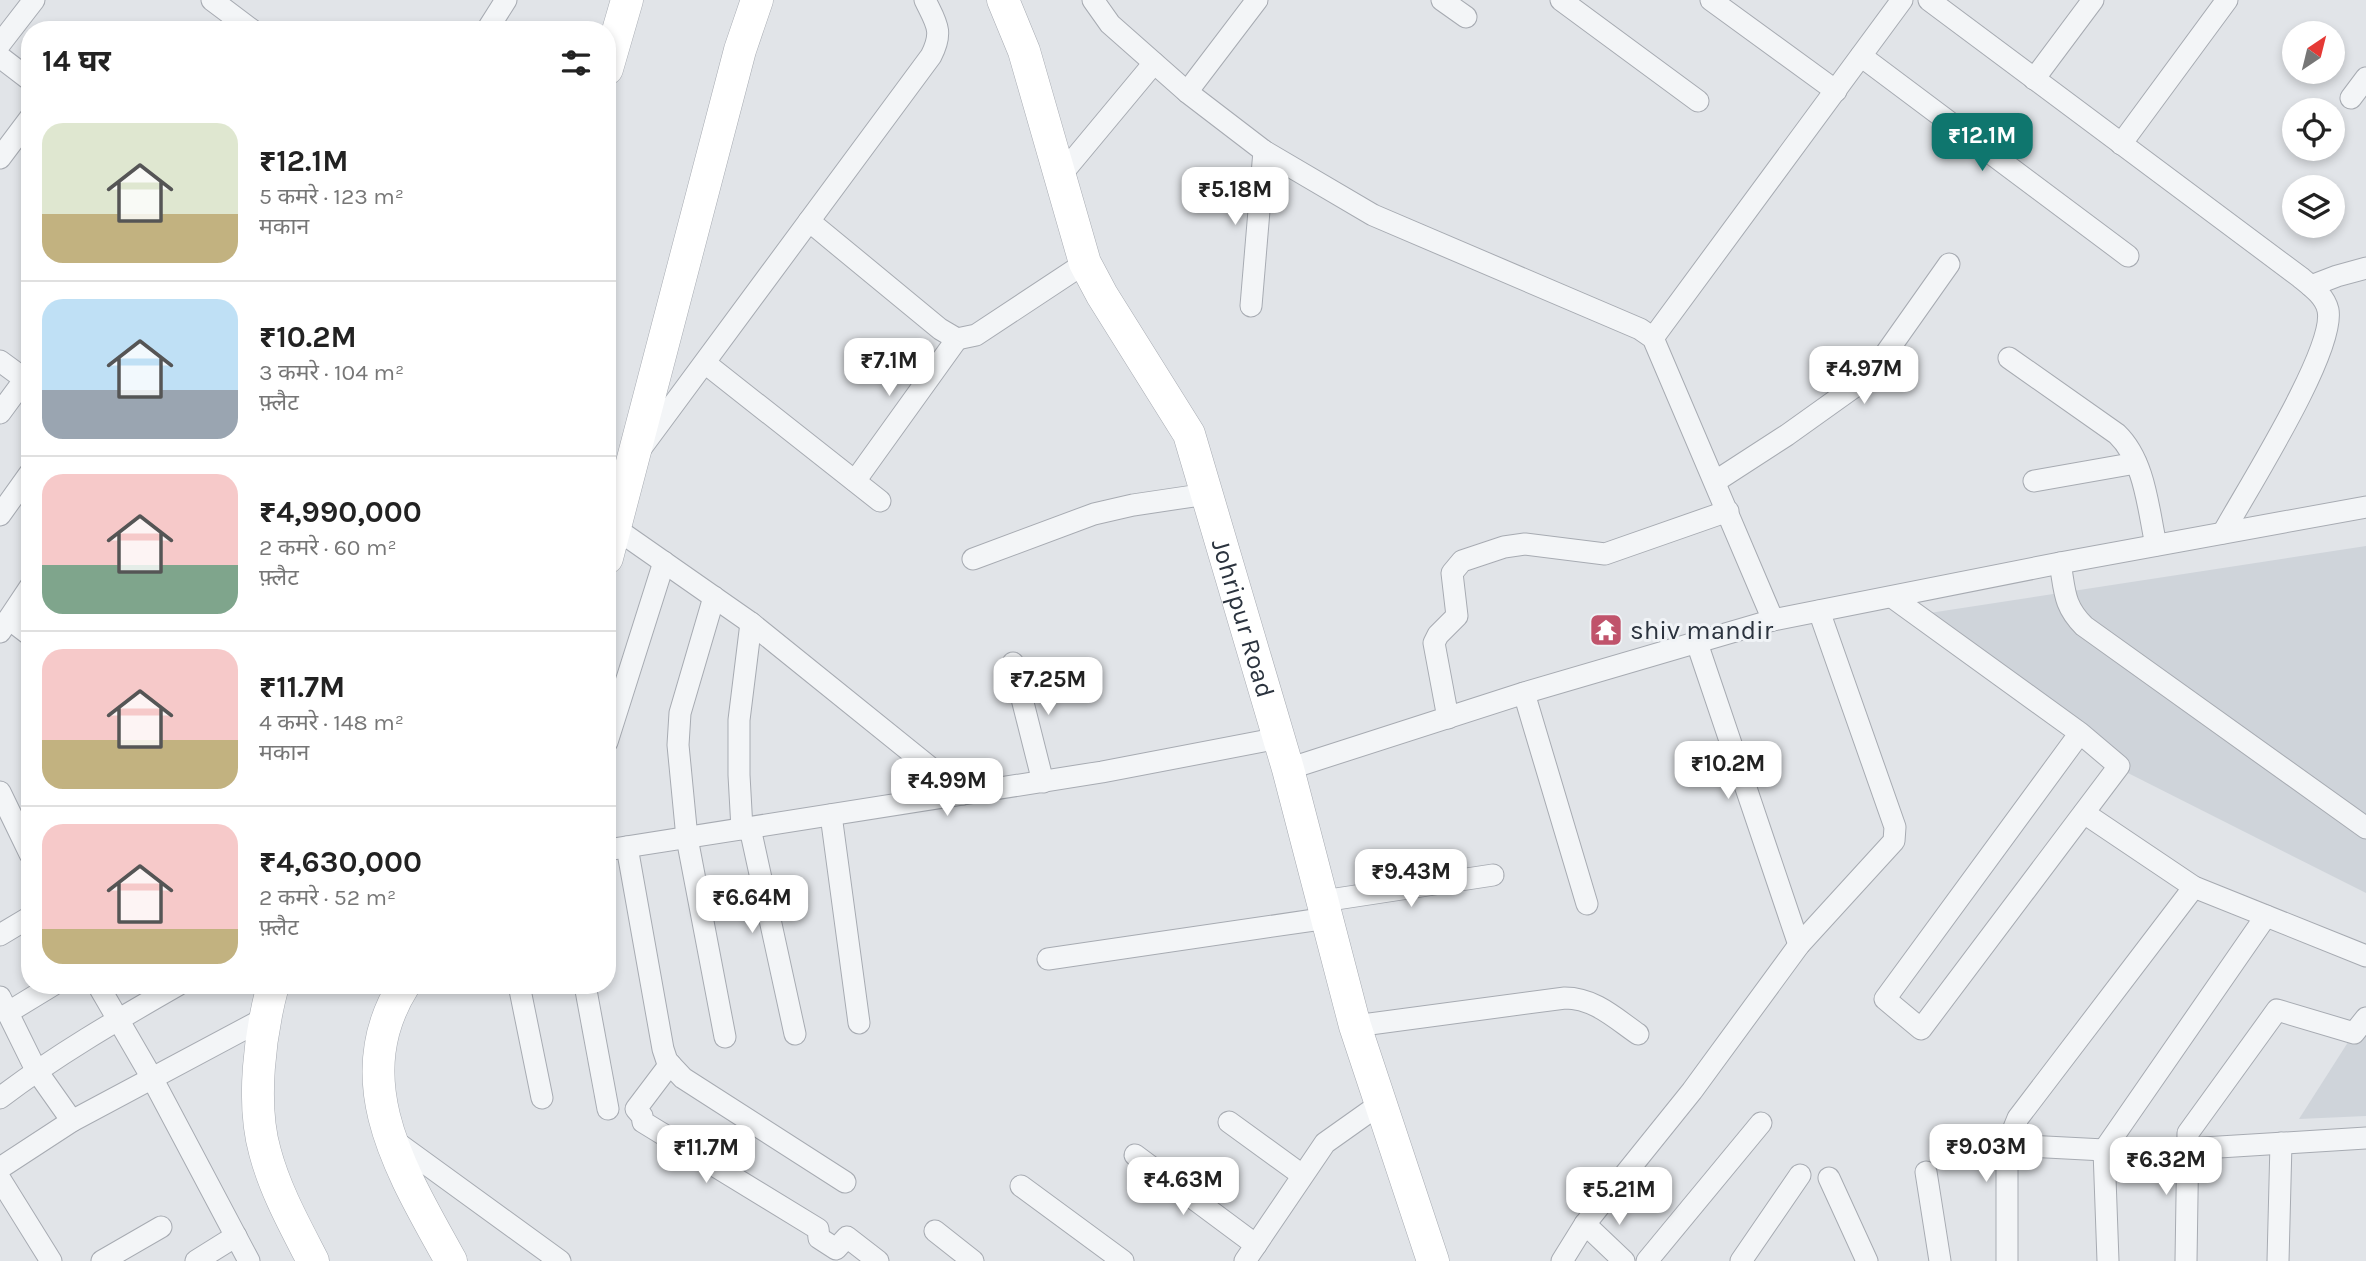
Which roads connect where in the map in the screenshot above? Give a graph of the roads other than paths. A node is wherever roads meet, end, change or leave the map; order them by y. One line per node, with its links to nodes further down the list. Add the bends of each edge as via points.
1 (34, 0): 21 (street)
2 (212, 0): 18 (street)
3 (506, 0): 19 (street)
4 (627, 0): 20 (street)
5 (757, 0): 52 (street)
6 (925, 0): 37 (street, via 939,35 931,56)
7 (1003, 0): 36 (street, Johripur Road, via 1024,51)
8 (1093, 0): 24 (street, via 1110,24)
9 (1257, 0): 29 (street)
10 (1443, 0): 17 (street)
11 (1561, 0): 31 (street)
12 (1711, 0): 28 (street)
13 (1902, 0): 23 (street)
14 (1929, 0): 27 (street)
15 (2093, 0): 27 (street)
16 (2227, 0): 33 (street)
17 (1466, 17)
18 (240, 21)
19 (493, 21)
20 (616, 38)
21 (0, 44)
22 (0, 57): 25 (street)
23 (1861, 57): 28 (street); 38 (street)
24 (1154, 63): 29 (street); 36 (street)
25 (21, 73)
26 (2366, 78): 30 (street)
27 (2034, 79): 33 (street)
28 (1836, 91): 44 (street)
29 (1187, 92): 34 (street)
30 (2351, 98)
31 (1698, 101)
32 (21, 130): 35 (street)
33 (2121, 144): 42 (street)
34 (1264, 152): 43 (street); 44 (street, via 1373,215)
35 (0, 158)
36 (1060, 176): 39 (street, Johripur Road)
37 (809, 221): 45 (street); 48 (street)
38 (2127, 256)
39 (1085, 263): 45 (street, via 976,335); 58 (street, Johripur Road, via 1189,433)
40 (1949, 264): 55 (street, via 1877,366 1857,385)
41 (2366, 268): 42 (street)
42 (2311, 286): 64 (street, via 2328,308 2323,347)
43 (1251, 306)
44 (1653, 338): 55 (street)
45 (957, 339): 54 (street)
46 (2009, 358): 53 (street, via 2117,433)
47 (0, 361): 49 (street)
48 (705, 363): 52 (street); 54 (street)
49 (21, 377)
50 (21, 388): 51 (street)
51 (0, 412)
52 (632, 460): 63 (street)
53 (2136, 463): 56 (street); 66 (street)
54 (855, 481): 59 (street)
55 (1716, 481): 61 (street)
56 (2034, 481)
57 (21, 486): 62 (street)
58 (1208, 494): 67 (street, via 1094,514); 84 (street, Johripur Road)
59 (880, 501)
60 (2366, 507): 64 (street)
61 (1728, 510): 74 (street); 82 (street, via 1605,554 1525,544 1462,561 1452,573 1457,616 1434,643)
62 (0, 515)
63 (616, 523)
64 (2223, 533): 66 (street)
65 (616, 545): 68 (street)
66 (2156, 545): 69 (street)
67 (973, 559)
68 (664, 562): 70 (street); 81 (street)
69 (2060, 563): 71 (street); 92 (street, via 2067,602 2084,626)
70 (714, 597): 75 (street); 94 (street, via 680,713 678,745)
71 (1892, 597): 73 (street); 83 (street)
72 (21, 600): 76 (street)
73 (1819, 611): 74 (street); 103 (street, via 1896,834 1891,846)
74 (1773, 621): 78 (street)
75 (751, 623): 88 (street); 91 (street, via 739,720 738,775)
76 (4, 626): 77 (street)
77 (21, 632)
78 (1697, 643): 80 (street); 103 (street)
79 (1013, 663): 86 (street)
80 (1524, 693): 82 (street); 98 (street)
81 (616, 714)
82 (1448, 718): 85 (street)
83 (2080, 733): 89 (street, via 2119,766); 89 (street, via 1885,999 1921,1029)
84 (1279, 738): 85 (street, Johripur Road); 86 (street)
85 (1289, 769): 99 (street, Johripur Road)
86 (1043, 782): 88 (street)
87 (0, 792): 93 (street)
88 (963, 794): 90 (street)
89 (2084, 813): 97 (street)
90 (831, 815): 91 (street); 117 (street)
91 (746, 828): 94 (street); 119 (street)
92 (2366, 828)
93 (21, 835)
94 (687, 838): 95 (street); 121 (street)
95 (617, 849): 122 (street)
96 (1493, 875): 99 (street)
97 (2194, 887): 100 (street); 135 (street, via 2018,1118)
98 (1587, 904)
99 (1325, 910): 105 (street); 118 (street, Johripur Road)
100 (2266, 916): 104 (street); 137 (street)
101 (21, 923): 102 (street)
102 (0, 935)
103 (1799, 945): 147 (street, via 1692,1091)
104 (2366, 956)
105 (1048, 960)
106 (30, 994): 113 (street)
107 (103, 994): 116 (street)
108 (162, 994): 116 (street)
109 (271, 994): 114 (street)
110 (400, 994): 132 (street, via 382,1034 378,1071)
111 (521, 994): 126 (street)
112 (587, 994): 128 (street)
113 (3, 1005): 123 (street)
114 (265, 1018): 124 (street); 156 (street, via 258,1118 286,1209)
115 (2366, 1018): 136 (street, via 2354,1033 2277,1010 2188,1133)
116 (118, 1019): 123 (street); 124 (street)
117 (859, 1023)
118 (1355, 1026): 120 (street, via 1579,998); 127 (street, Johripur Road)
119 (795, 1034)
120 (1638, 1034)
121 (725, 1037)
122 (670, 1064): 145 (street, via 683,1077); 159 (street, via 636,1109 643,1122 818,1229 819,1238 836,1249 847,1237)
123 (36, 1070): 125 (street); 129 (street)
124 (152, 1078): 129 (street); 150 (street)
125 (0, 1098)
126 (542, 1098)
127 (1380, 1104): 141 (street, via 1325,1143); 162 (street, Johripur Road)
128 (608, 1109)
129 (72, 1121): 139 (street)
130 (1229, 1122): 141 (street)
131 (1761, 1123): 165 (street)
132 (388, 1136): 157 (street); 158 (street)
133 (2366, 1138): 134 (street)
134 (2281, 1143): 136 (street); 172 (street)
135 (2007, 1145): 137 (street); 169 (street)
136 (2187, 1149): 137 (street); 171 (street)
137 (2104, 1150): 170 (street)
138 (1135, 1155): 151 (street)
139 (0, 1168)
140 (1926, 1171): 168 (street)
141 (1302, 1175): 151 (street)
142 (1800, 1175): 166 (street)
143 (0, 1178): 152 (street)
144 (1829, 1178): 167 (street)
145 (845, 1182)
146 (1021, 1186): 161 (street)
147 (1585, 1224): 163 (street); 164 (street)
148 (161, 1227): 153 (street)
149 (935, 1231): 160 (street)
150 (236, 1236): 154 (street); 155 (street)
151 (1250, 1253)
152 (51, 1261)
153 (102, 1261)
154 (196, 1261)
155 (249, 1261)
156 (313, 1261)
157 (451, 1261)
158 (559, 1261)
159 (878, 1261)
160 (974, 1261)
161 (1123, 1261)
162 (1433, 1261)
163 (1562, 1261)
164 (1624, 1261)
165 (1647, 1261)
166 (1741, 1261)
167 (1867, 1261)
168 (1940, 1261)
169 (2007, 1261)
170 (2108, 1261)
171 (2186, 1261)
172 (2278, 1261)

